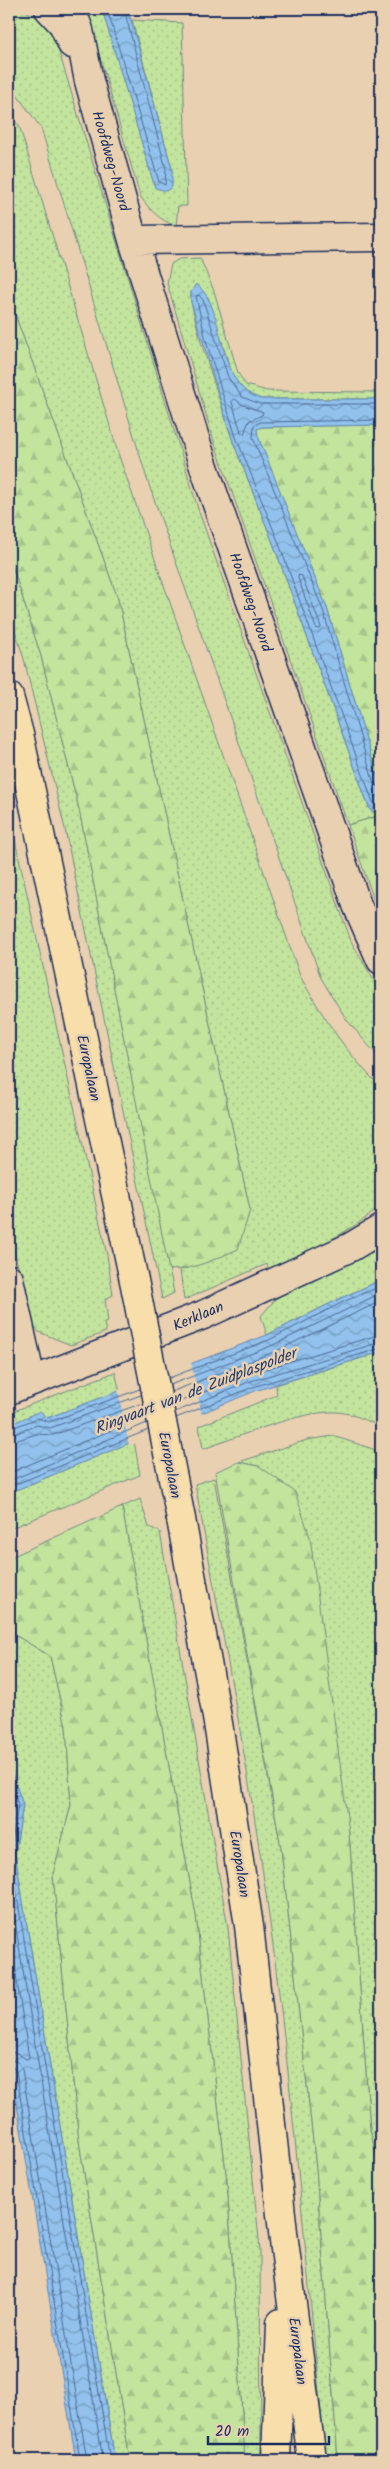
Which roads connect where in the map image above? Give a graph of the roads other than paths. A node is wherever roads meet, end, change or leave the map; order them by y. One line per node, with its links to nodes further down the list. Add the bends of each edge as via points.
1 (49, 9): 3 (street, Hoofdweg-Noord, via 63,24)
2 (71, 9): 3 (street, Hoofdweg-Noord, via 79,30)
3 (89, 82): 5 (street, Hoofdweg-Noord)
4 (381, 237): 5 (street)
5 (134, 240): 7 (street, Hoofdweg-Noord, via 203,464 357,905)
6 (9, 697): 11 (main road, Europalaan, bridge, via 20,734 136,1290 218,1723 249,1926)
7 (381, 960)
8 (381, 1229): 10 (street, Kerklaan, via 351,1247 203,1315)
9 (9, 1279): 10 (street)
10 (20, 1385)
11 (284, 2241): 12 (main road, Europalaan); 13 (main road, Europalaan)
12 (276, 2460)
13 (312, 2460)

